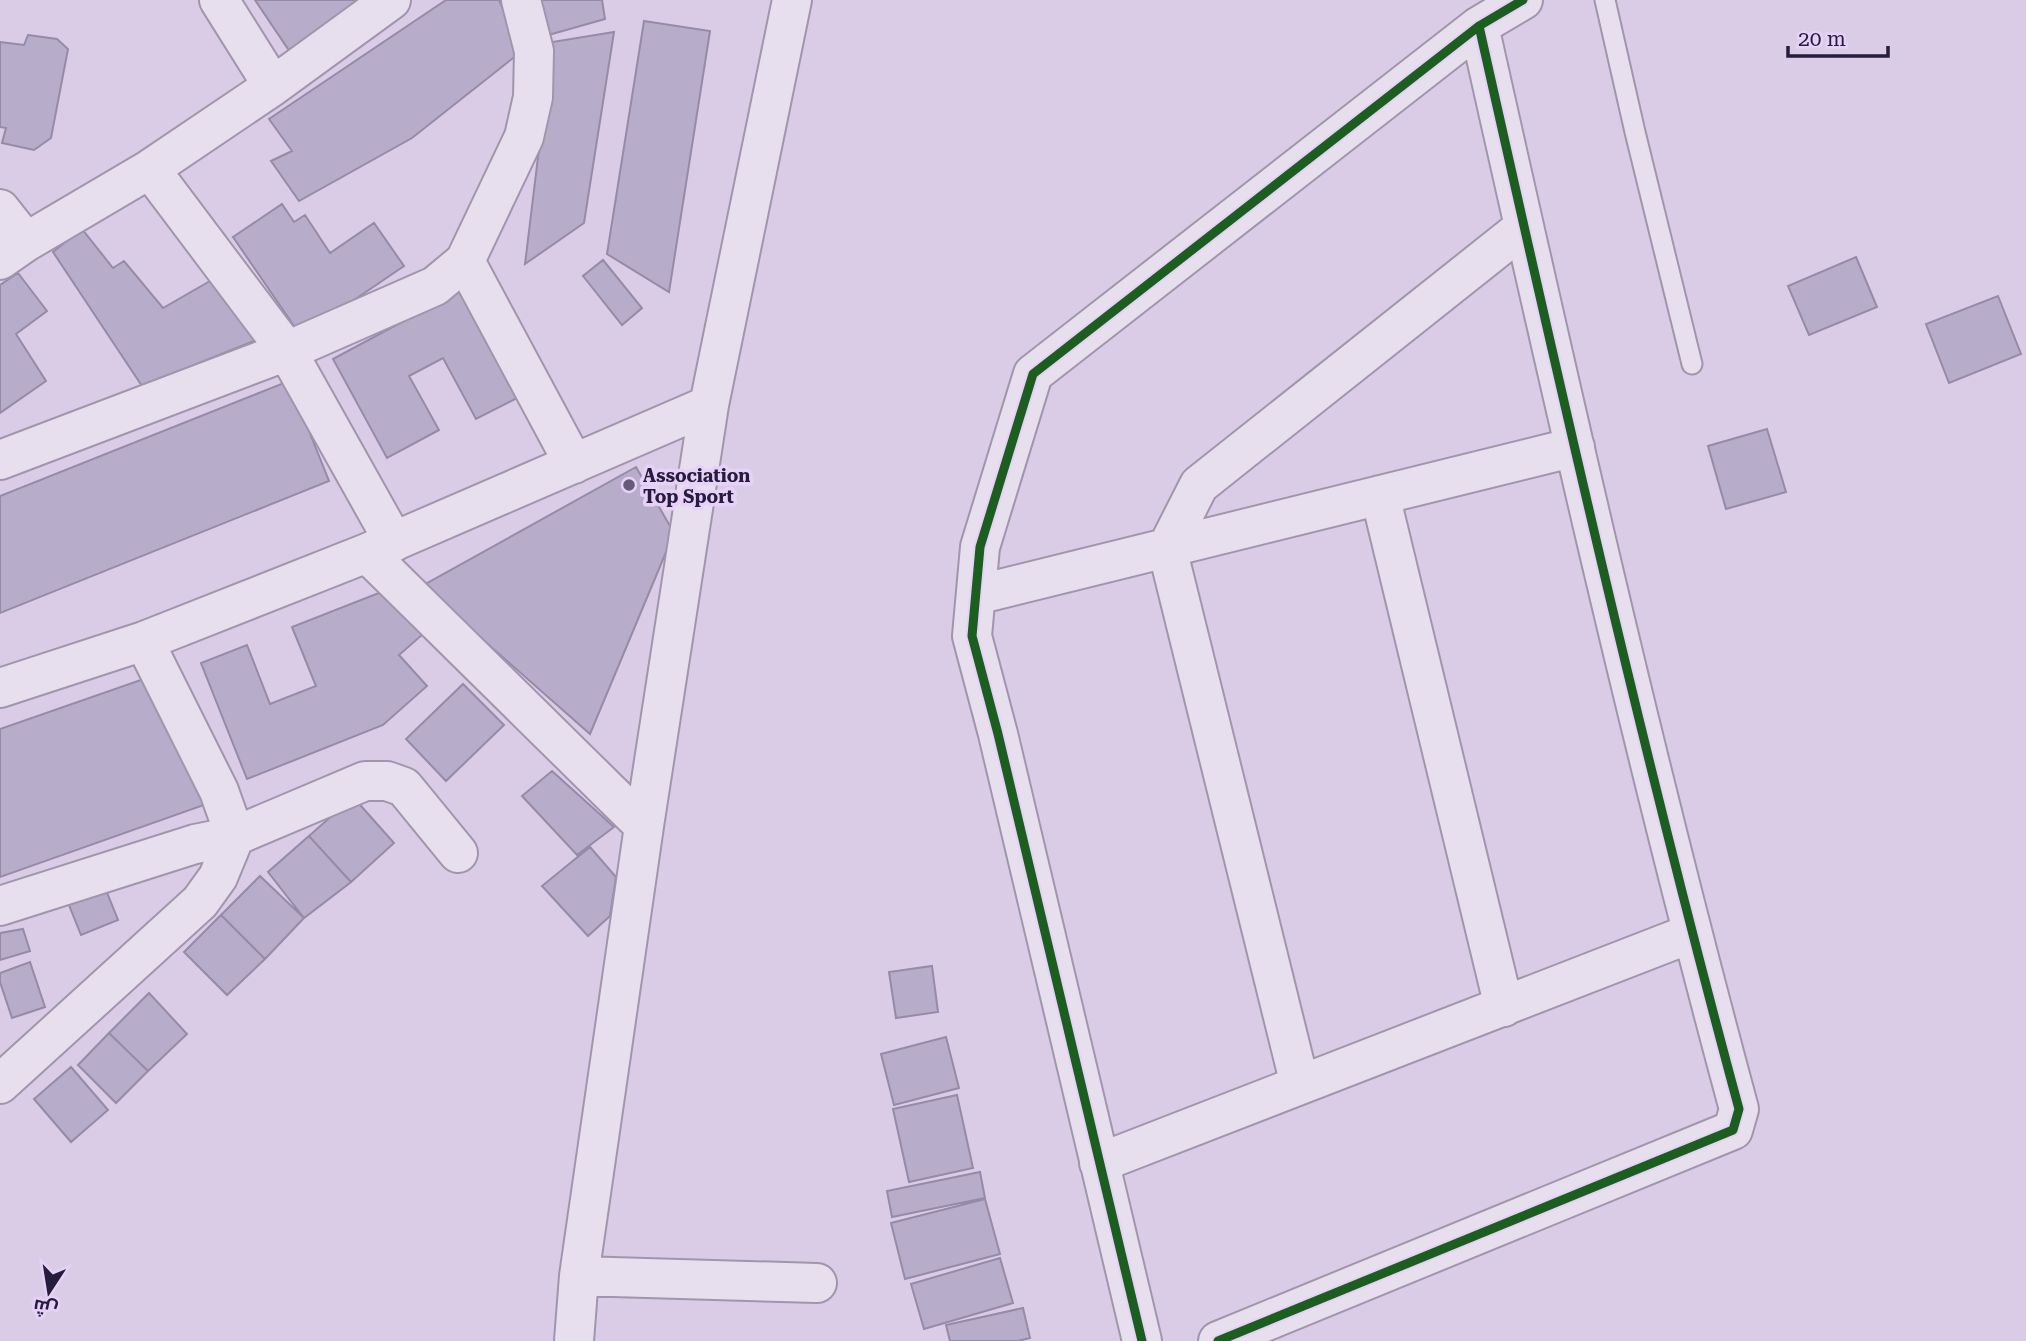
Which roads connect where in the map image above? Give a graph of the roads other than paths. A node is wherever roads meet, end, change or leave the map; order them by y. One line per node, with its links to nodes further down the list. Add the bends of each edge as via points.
1 (219, 0): 8 (street)
2 (391, 0): 8 (street)
3 (521, 0): 13 (street, via 534,51 533,97 524,136)
4 (792, 0): 16 (street)
5 (1523, 0): 7 (street)
6 (1605, 0): 15 (lane)
7 (1479, 26): 11 (street); 23 (street, via 1033,374 980,547)
8 (274, 86): 9 (street)
9 (150, 169): 12 (street); 14 (street)
10 (0, 209): 12 (street)
11 (1524, 227): 17 (street); 22 (street, via 1199,485)
12 (13, 251)
13 (466, 261): 14 (street, via 435,286); 19 (street)
14 (286, 351): 18 (street); 21 (street)
15 (1692, 364)
16 (709, 405): 19 (street); 26 (street)
17 (1575, 447): 20 (street); 30 (street)
18 (0, 460)
19 (574, 464): 21 (street)
20 (1380, 495): 22 (street); 31 (street)
21 (380, 547): 24 (street); 26 (street)
22 (1167, 548): 23 (street); 33 (street)
23 (976, 595): 34 (street, via 972,636)
24 (144, 641): 25 (street); 27 (street, via 219,791)
25 (0, 688)
26 (644, 826): 35 (street)
27 (235, 836): 28 (street, via 365,781 387,781 404,787); 29 (street, via 195,844); 32 (street, via 218,877 200,902)
28 (458, 853)
29 (0, 906)
30 (1692, 933): 31 (street); 39 (street, via 1739,1109 1733,1130)
31 (1504, 1007): 33 (street)
32 (0, 1084)
33 (1300, 1084): 34 (street)
34 (1100, 1163): 38 (street)
35 (579, 1276): 36 (street); 37 (street)
36 (817, 1283)
37 (574, 1341)
38 (1142, 1341)
39 (1218, 1341)

